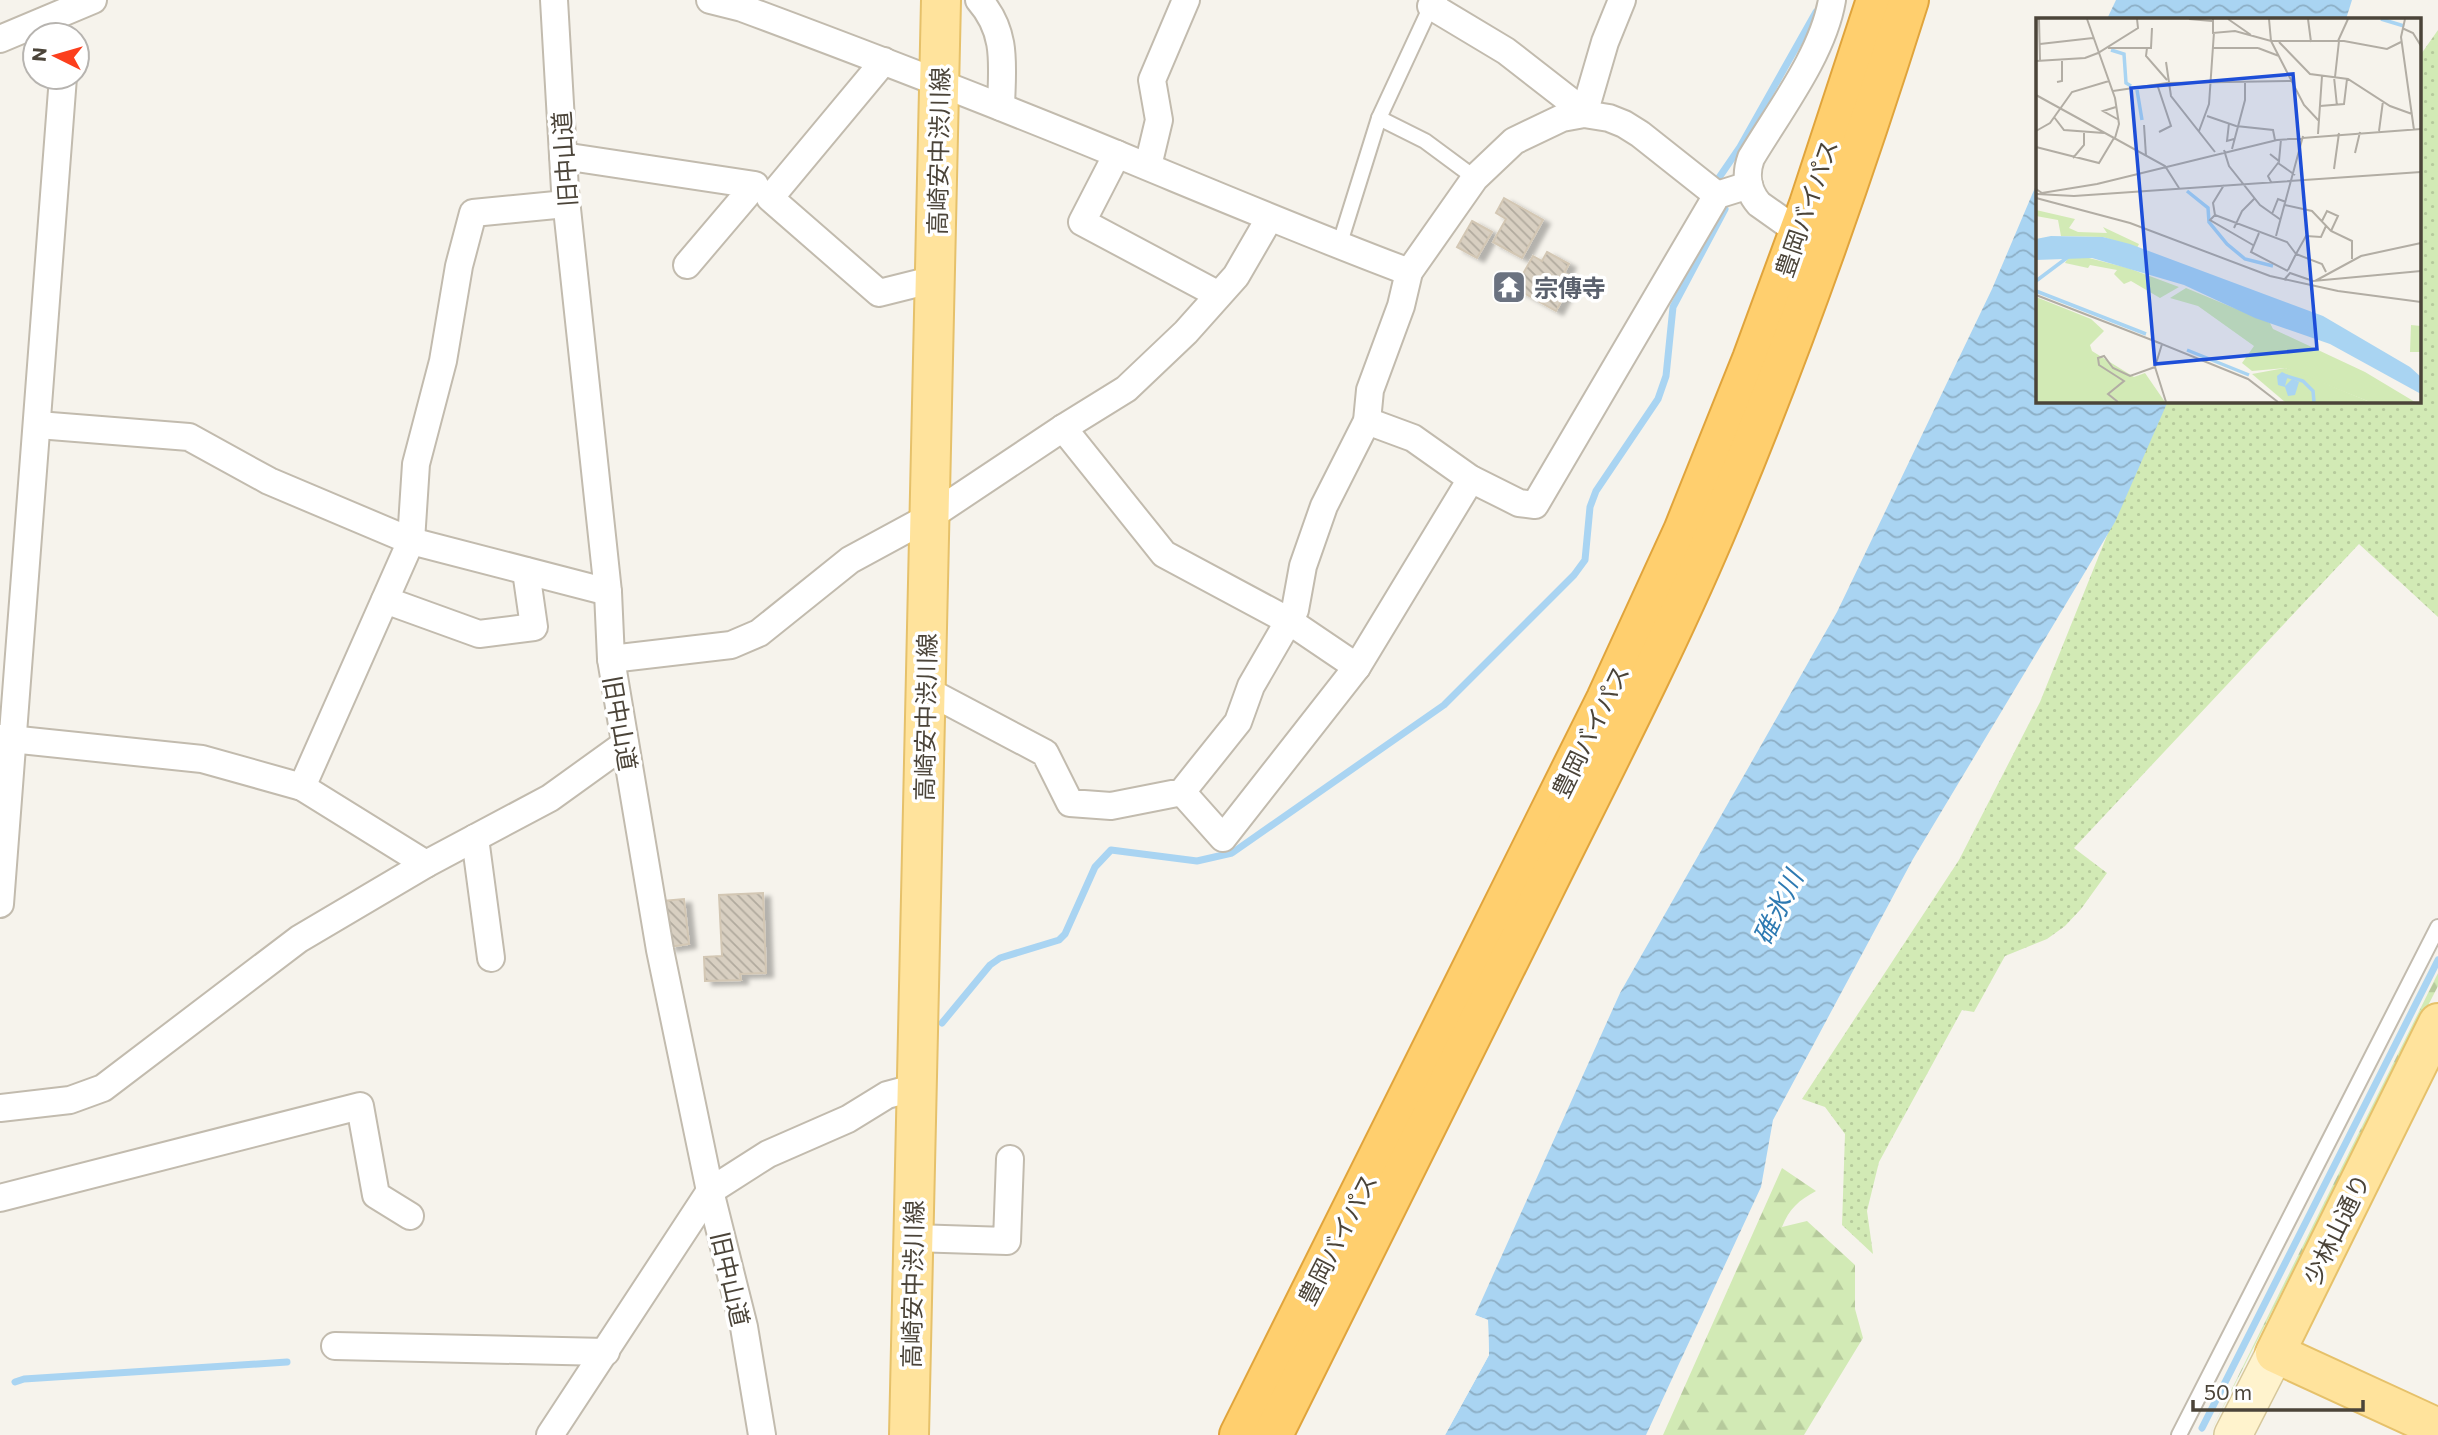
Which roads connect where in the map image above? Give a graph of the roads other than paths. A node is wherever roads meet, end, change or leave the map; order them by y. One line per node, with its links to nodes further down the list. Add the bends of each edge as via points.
1 (93, 0): 12 (street)
2 (554, 0): 22 (street, 旧中山道)
3 (710, 0): 15 (street)
4 (941, 0): 16 (main road, 高崎安中渋川線)
5 (979, 0): 18 (street, via 989,11 1003,46)
6 (1186, 0): 23 (street, via 1152,80 1159,120)
7 (1622, 0): 19 (street)
8 (1832, 0): 25 (street, via 1817,44 1751,158)
9 (1876, 0): 30 (highway, 豊岡バイパス)
10 (1909, 0): 30 (highway, 豊岡バイパス)
11 (1432, 3): 19 (street, via 1506,51); 20 (lane)
12 (68, 21)
13 (21, 34): 14 (street)
14 (0, 39)
15 (884, 61): 16 (street); 33 (street, via 770,198 879,293)
16 (939, 82): 18 (street); 33 (main road, 高崎安中渋川線)
17 (62, 91): 36 (street)
18 (1001, 107): 21 (street)
19 (1584, 114): 24 (street, via 1562,118 1514,141); 26 (street, via 1624,124)
20 (1379, 118): 24 (lane, via 1425,141); 29 (lane)
21 (1117, 154): 23 (street); 34 (street, via 1082,222)
22 (563, 156): 27 (street, 旧中山道); 31 (street, via 755,185)
23 (1148, 166): 28 (street)
24 (1475, 178): 32 (street)
25 (1749, 185): 26 (street); 30 (street, via 1759,204)
26 (1717, 195): 38 (street, via 1535,505 1519,503)
27 (566, 204): 40 (street, via 473,213 443,361 415,464); 42 (street, 旧中山道)
28 (1269, 219): 29 (street); 34 (street, via 1236,276)
29 (1339, 246): 32 (street)
30 (1820, 251): 72 (highway, 豊岡バイパス, via 1752,359 1683,531 1606,699); 73 (highway, 豊岡バイパス, via 1764,414 1665,645)
31 (687, 265)
32 (1409, 272): 35 (street, via 1370,390)
33 (935, 279): 39 (main road, 高崎安中渋川線)
34 (1217, 295): 37 (street, via 1126,389)
35 (1367, 421): 38 (street, via 1413,438); 44 (street, via 1324,506)
36 (38, 425): 40 (street, via 189,437 269,481); 48 (street)
37 (1063, 428): 39 (street); 44 (street, via 1164,554)
38 (1471, 480): 46 (street)
39 (931, 516): 45 (street, via 850,560 758,633 731,645); 47 (main road, 高崎安中渋川線)
40 (411, 541): 41 (street); 43 (street)
41 (526, 571): 42 (street); 43 (street, via 534,627 479,634)
42 (608, 592): 45 (street, 旧中山道)
43 (385, 600): 50 (street)
44 (1289, 621): 46 (street); 51 (street, via 1251,686 1238,722)
45 (611, 659): 49 (street, 旧中山道)
46 (1357, 667): 51 (street, via 1223,838)
47 (926, 690): 51 (street, via 1045,753 1070,803 1111,806); 58 (main road, 高崎安中渋川線)
48 (6, 739): 50 (street, via 202,759); 54 (street)
49 (625, 744): 52 (street, via 550,798); 61 (street, 旧中山道, via 660,950)
50 (302, 787): 53 (street)
51 (1182, 792)
52 (475, 838): 53 (street); 56 (street)
53 (426, 864): 59 (street, via 299,939 103,1088 70,1100)
54 (0, 904)
55 (2438, 927): 74 (lane)
56 (491, 958)
57 (2438, 1023): 67 (main road, 少林山通り)
58 (917, 1087): 61 (street, via 887,1095 848,1119 768,1154); 64 (main road, 高崎安中渋川線)
59 (0, 1108)
60 (1010, 1159): 64 (street, via 1007,1241)
61 (710, 1191): 66 (street); 70 (street, 旧中山道, via 744,1327)
62 (0, 1198): 63 (street, via 360,1106 376,1195)
63 (410, 1216)
64 (913, 1238): 71 (main road, 高崎安中渋川線)
65 (335, 1346): 66 (street)
66 (606, 1352): 69 (street)
67 (2275, 1353): 68 (main road); 75 (street, 少林山通り)
68 (2438, 1429)
69 (550, 1435)
70 (762, 1435)
71 (909, 1435)
72 (1239, 1435)
73 (1273, 1435)
74 (2179, 1435)
75 (2234, 1435)

